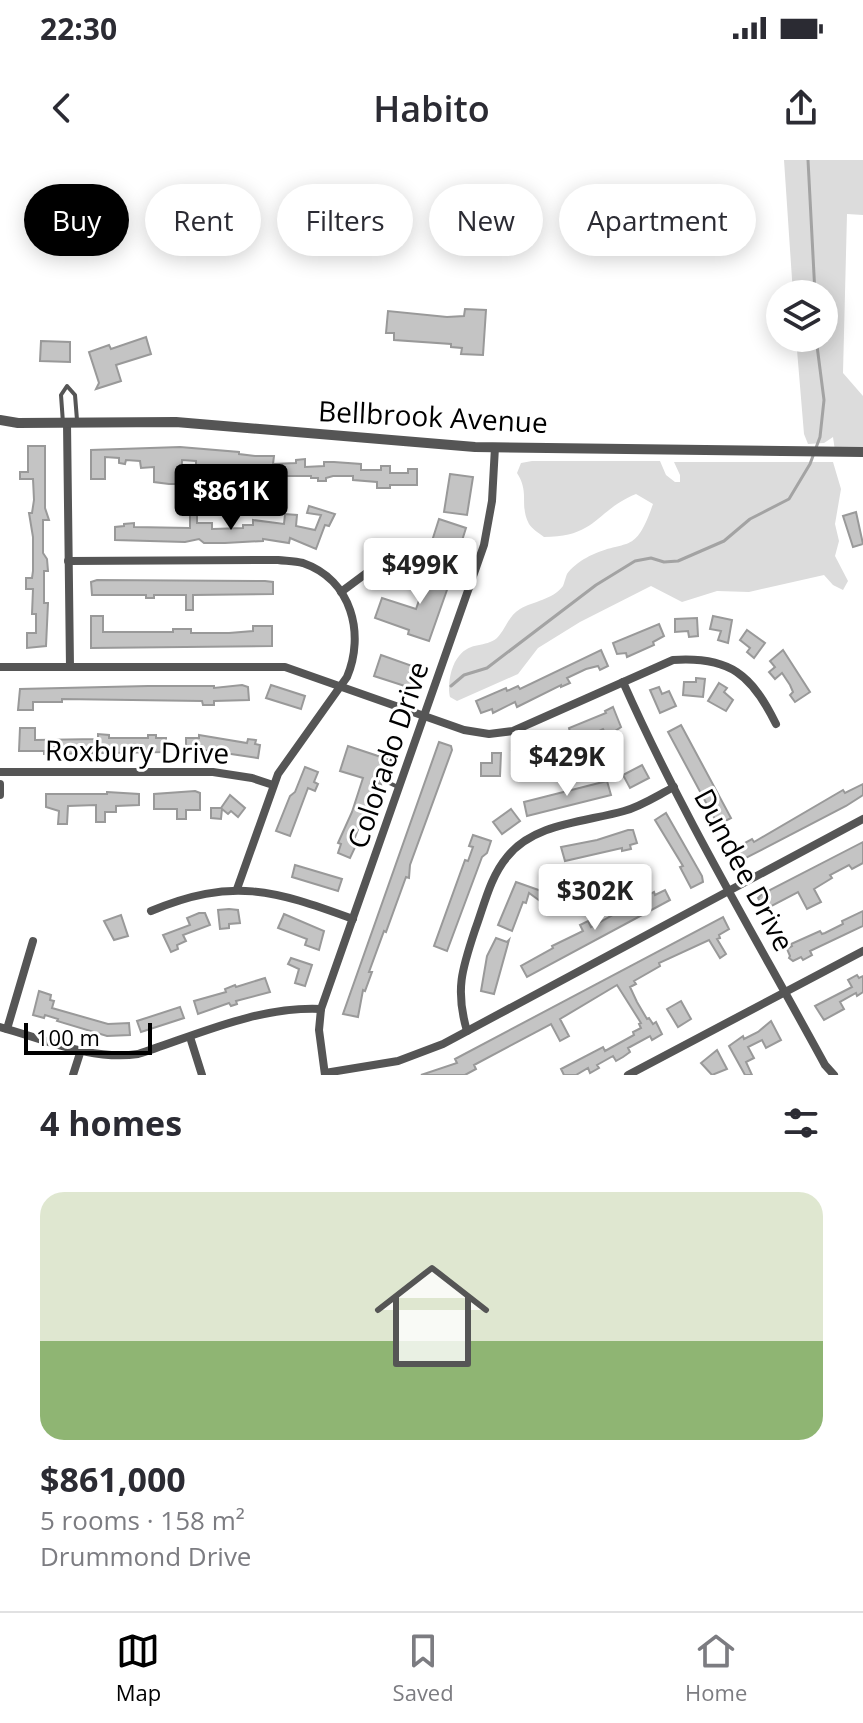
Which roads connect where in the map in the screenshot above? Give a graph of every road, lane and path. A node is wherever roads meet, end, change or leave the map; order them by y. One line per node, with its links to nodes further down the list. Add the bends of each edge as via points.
1 (0, 420): 2 (street, Bellbrook Avenue)
2 (69, 423): 2 (lane, via 75,395 67,386 61,395); 3 (street, Bellbrook Avenue, via 176,422); 6 (street)
3 (495, 447): 4 (street, Bellbrook Avenue); 12 (street, Colorado Drive, via 484,545)
4 (863, 452)
5 (384, 560): 7 (street)
6 (68, 561): 7 (street, via 278,560 303,563); 9 (street)
7 (341, 592): 11 (street, via 357,637 354,661)
8 (0, 667): 9 (street)
9 (70, 667): 11 (street, via 272,666)
10 (623, 682): 12 (street, via 513,731 480,733); 13 (street, via 673,660 699,658 725,665 749,681); 18 (street, Dundee Drive)
11 (342, 685): 12 (street); 17 (street)
12 (425, 717): 19 (street, Colorado Drive)
13 (776, 724)
14 (392, 759): 19 (lane, via 385,781)
15 (0, 772): 17 (street, Roxbury Drive, via 213,772)
16 (0, 784): 20 (street)
17 (273, 785): 22 (street)
18 (674, 787): 23 (street, Dundee Drive); 31 (street, via 627,810 538,833 507,857 493,880 462,971 460,1000)
19 (399, 788): 25 (street, Colorado Drive)
20 (0, 795)
21 (863, 819): 23 (street)
22 (237, 889): 24 (street, via 182,898); 25 (street, via 298,899)
23 (730, 891): 28 (street, Dundee Drive); 31 (street)
24 (151, 911)
25 (353, 919): 29 (street, Colorado Drive)
26 (33, 941): 30 (street)
27 (863, 951): 28 (street)
28 (786, 992): 34 (street); 39 (street, Dundee Drive)
29 (321, 1009): 32 (street, via 266,1013); 35 (street, Colorado Drive)
30 (4, 1028): 33 (street)
31 (467, 1031): 35 (street, via 408,1058)
32 (190, 1037): 33 (street, via 120,1057); 37 (street)
33 (81, 1050): 36 (street)
34 (643, 1072): 38 (street)
35 (325, 1074)
36 (73, 1075)
37 (202, 1075)
38 (628, 1075)
39 (834, 1075)

